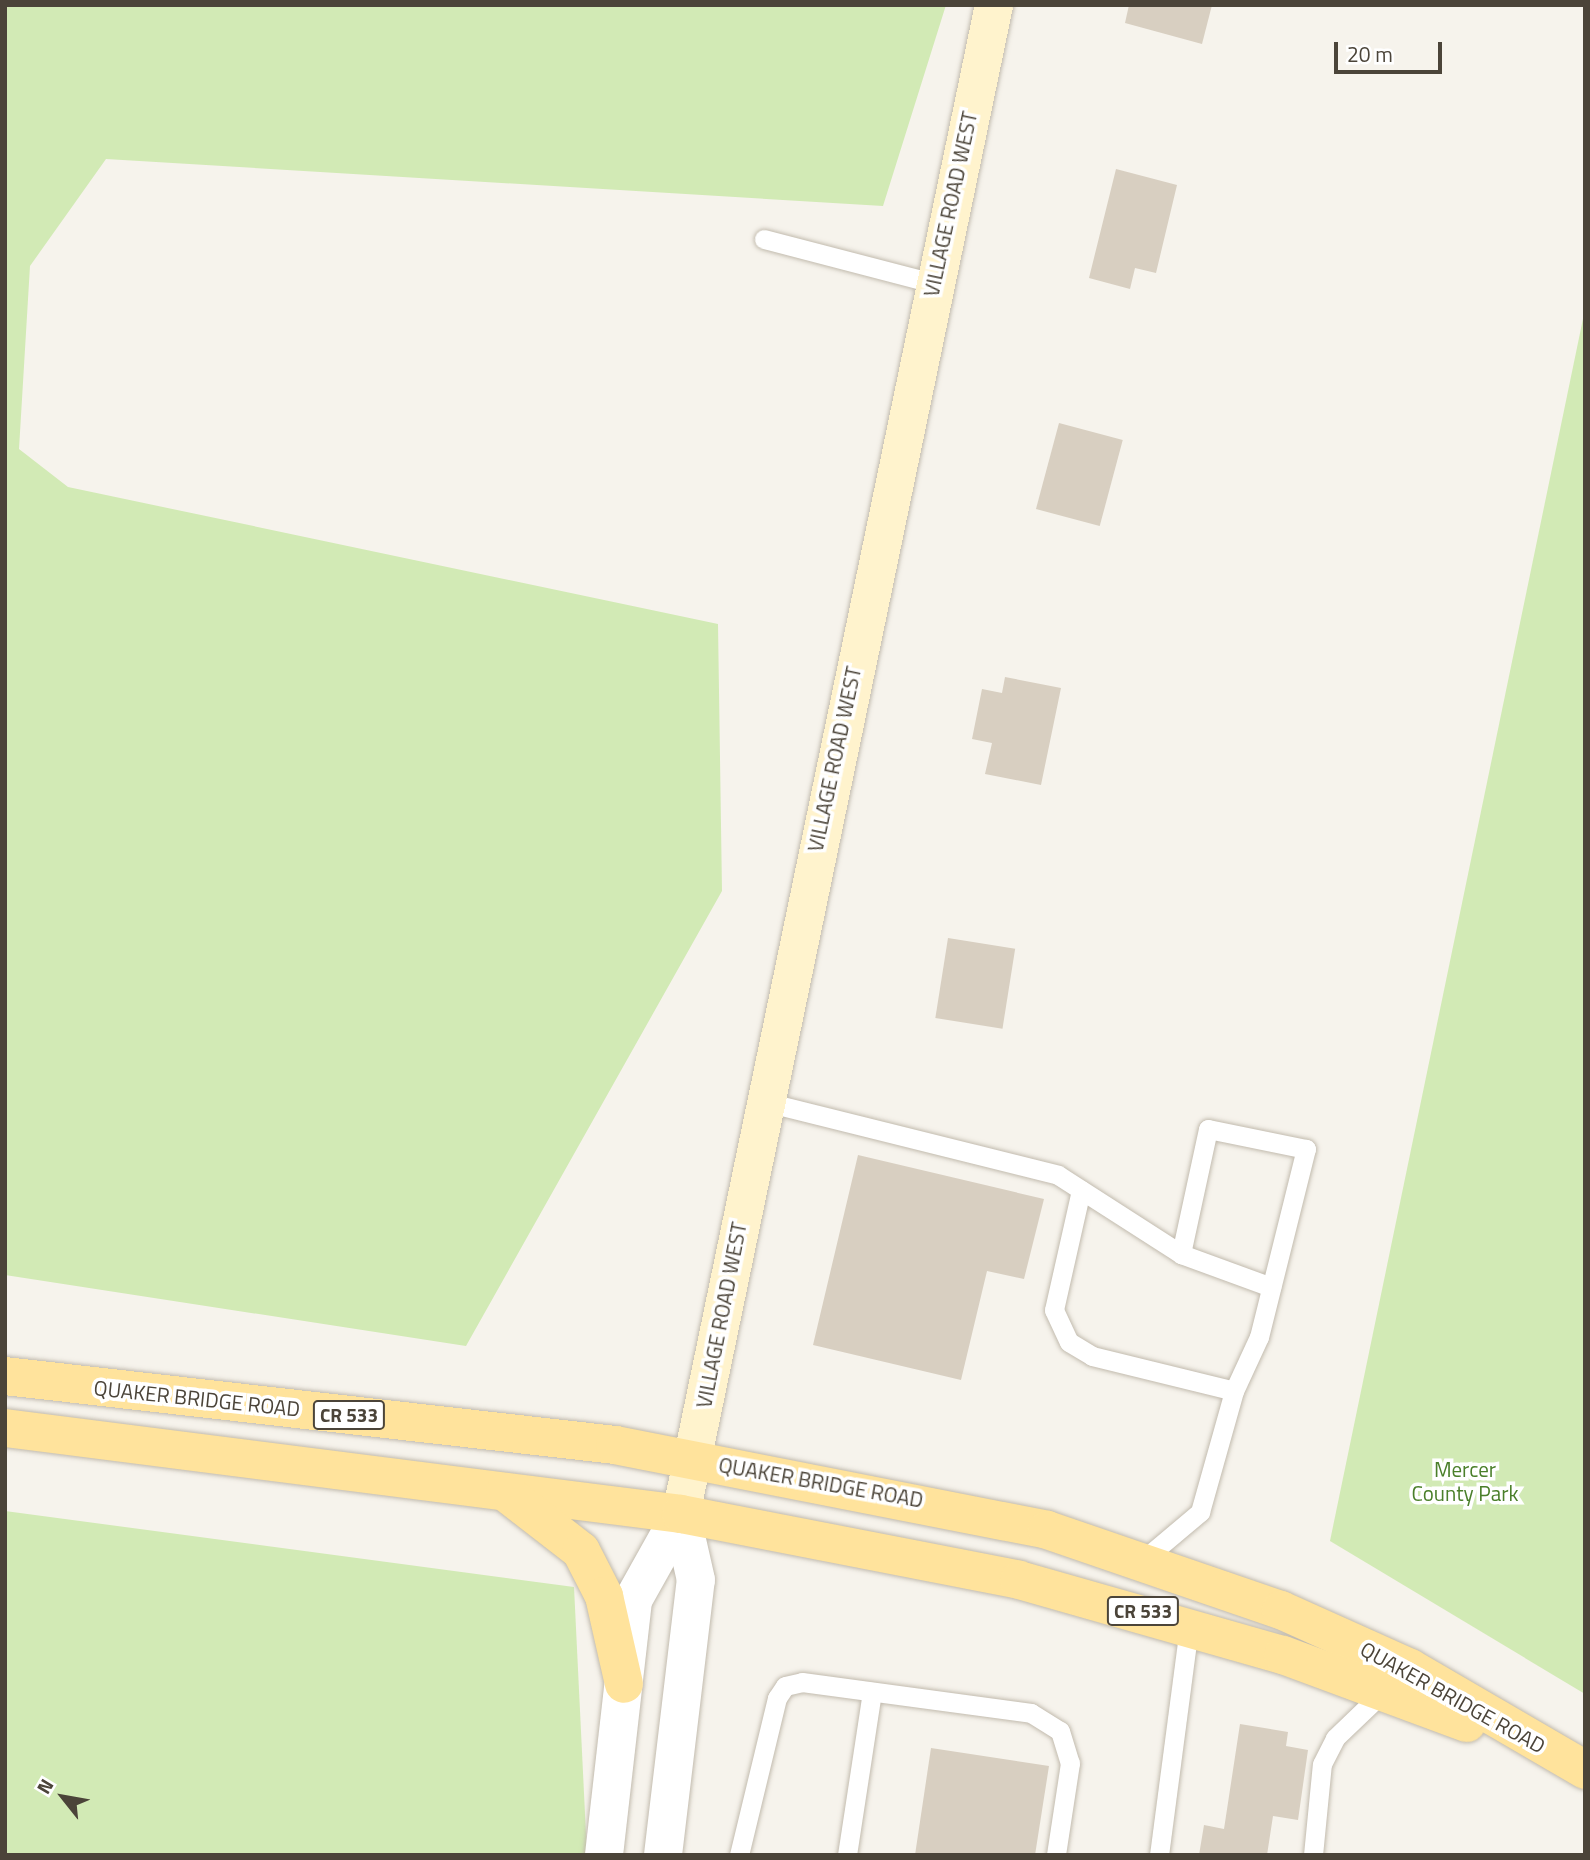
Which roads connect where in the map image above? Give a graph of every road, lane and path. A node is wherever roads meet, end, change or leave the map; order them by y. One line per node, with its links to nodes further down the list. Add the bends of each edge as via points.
1 (994, 5): 3 (main road, VILLAGE ROAD WEST)
2 (764, 239): 3 (lane)
3 (933, 283): 4 (main road, VILLAGE ROAD WEST)
4 (762, 1101): 5 (lane, via 1031,1167); 11 (main road, VILLAGE ROAD WEST)
5 (1081, 1191): 6 (lane); 9 (lane, via 1054,1310 1063,1334 1092,1356)
6 (1181, 1254): 7 (lane); 7 (lane, via 1208,1129 1306,1149)
7 (1271, 1287): 9 (lane)
8 (5, 1376): 11 (main road, QUAKER BRIDGE ROAD / CR 533)
9 (1234, 1391): 14 (lane, via 1200,1512)
10 (5, 1428): 12 (main road, QUAKER BRIDGE ROAD / CR 533)
11 (693, 1459): 13 (main road, VILLAGE ROAD WEST); 14 (main road, QUAKER BRIDGE ROAD / CR 533, via 944,1505)
12 (503, 1490): 13 (main road, QUAKER BRIDGE ROAD / CR 533); 16 (main road, via 581,1551 604,1596)
13 (681, 1514): 15 (main road, QUAKER BRIDGE ROAD / CR 533, via 1019,1580); 16 (street, via 633,1600); 22 (street, via 696,1580)
14 (1143, 1560): 19 (main road, QUAKER BRIDGE ROAD / CR 533, via 1281,1610 1410,1668)
15 (1189, 1626): 18 (main road, QUAKER BRIDGE ROAD / CR 533); 26 (lane)
16 (624, 1684): 21 (street)
17 (872, 1692): 23 (lane, via 802,1682 785,1686 768,1723); 24 (lane); 25 (lane, via 1031,1713 1060,1731 1070,1763)
18 (1383, 1692): 20 (main road, QUAKER BRIDGE ROAD / CR 533); 27 (lane, via 1335,1738 1322,1764)
19 (1585, 1770)
20 (1585, 1777)
21 (604, 1855)
22 (663, 1855)
23 (739, 1855)
24 (848, 1855)
25 (1056, 1855)
26 (1159, 1855)
27 (1313, 1855)

